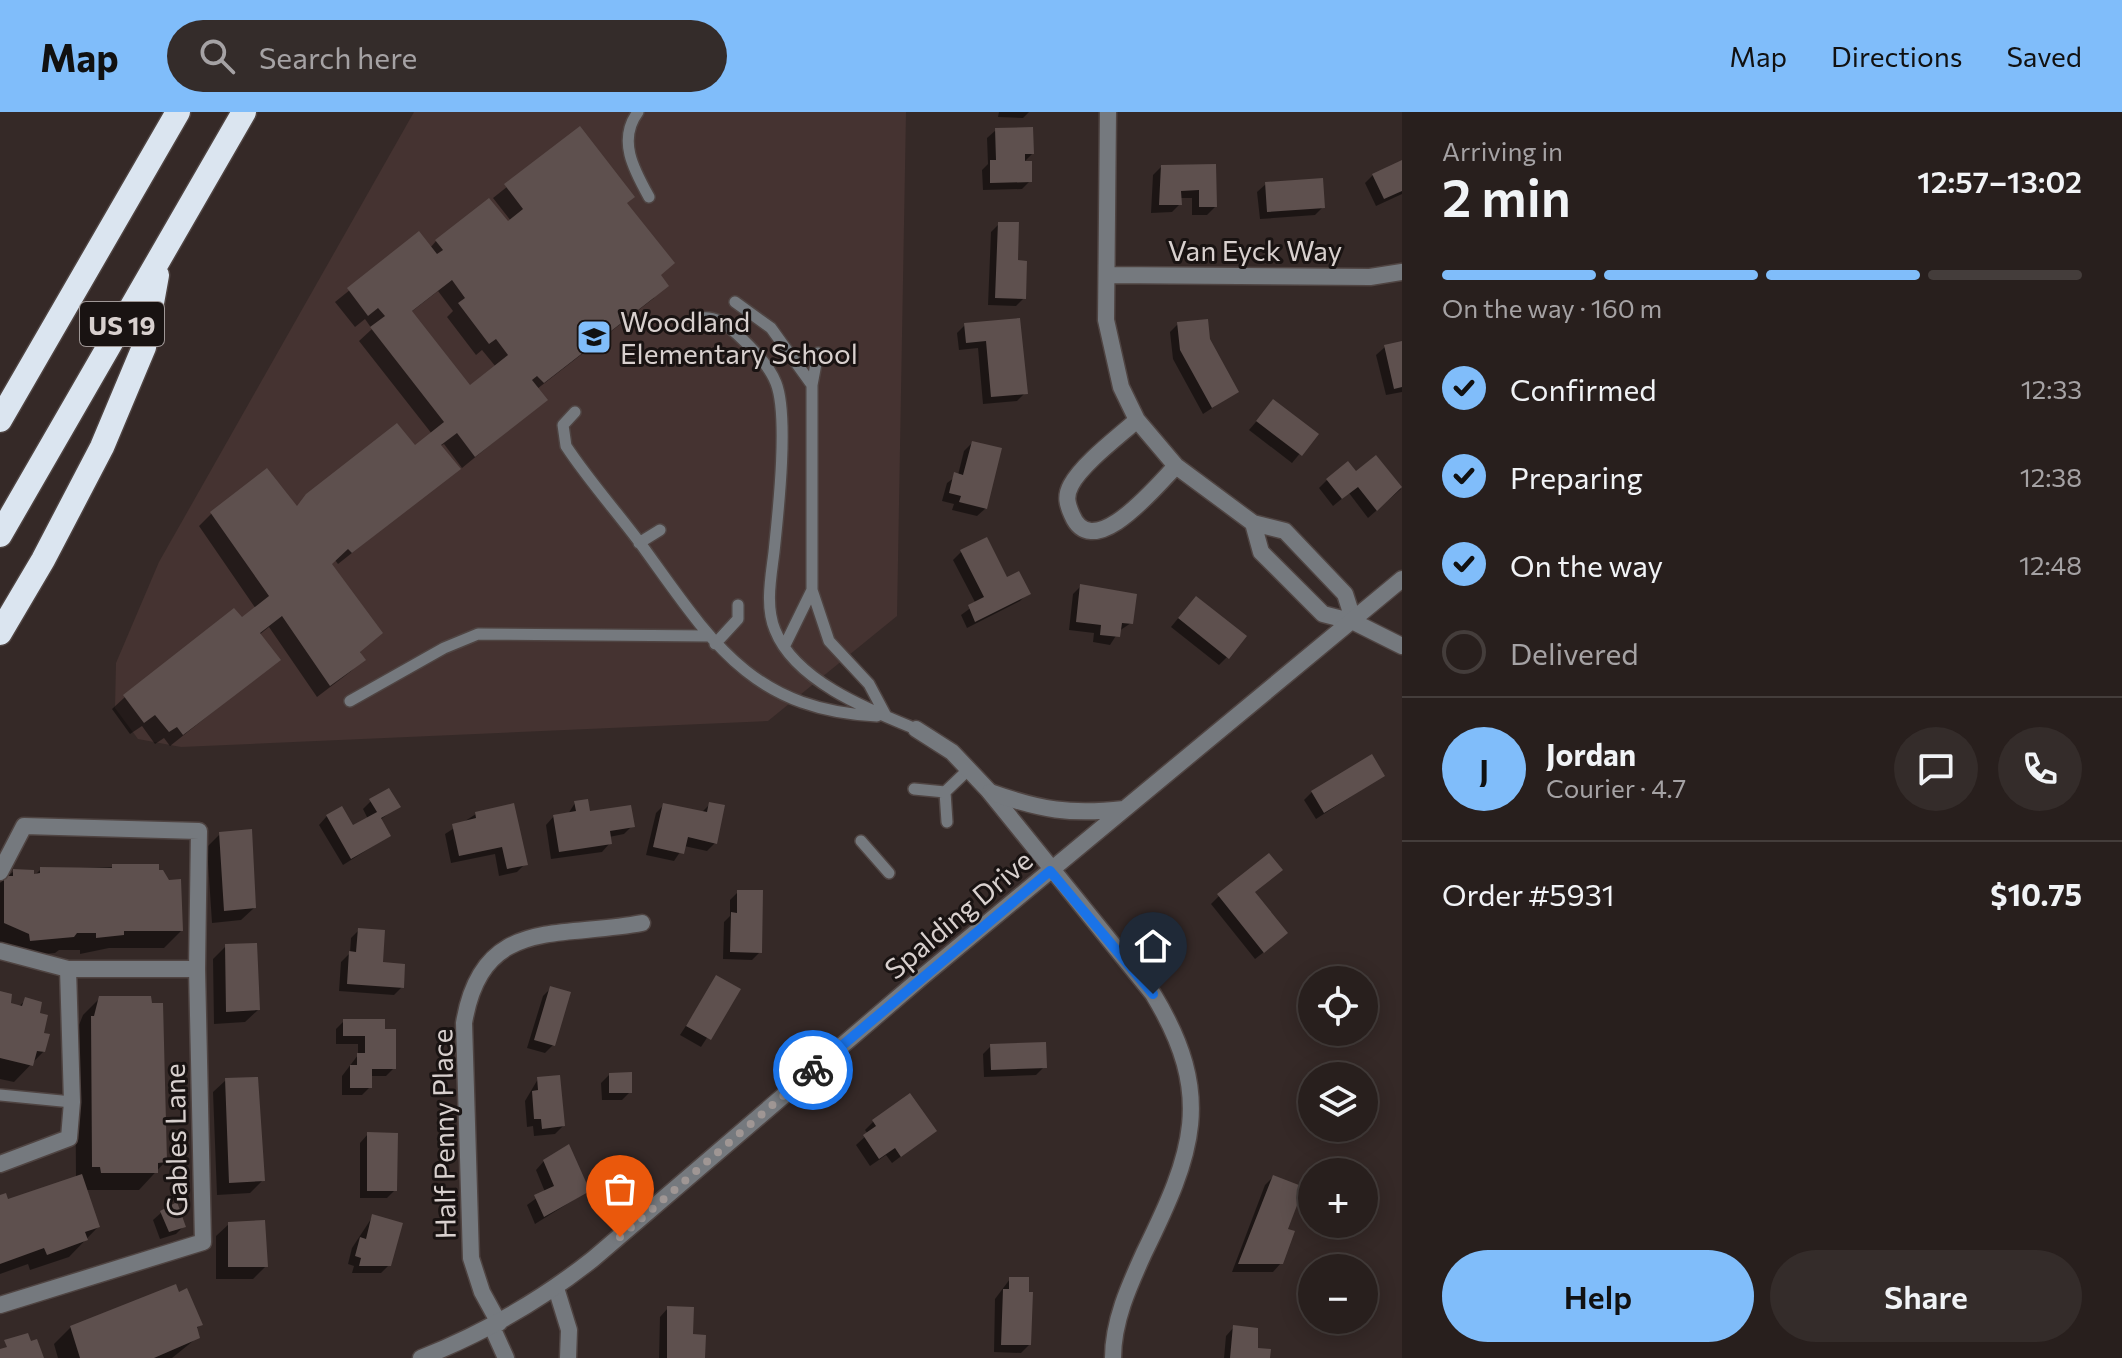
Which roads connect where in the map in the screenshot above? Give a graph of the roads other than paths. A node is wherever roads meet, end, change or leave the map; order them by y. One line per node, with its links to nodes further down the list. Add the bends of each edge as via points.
1 (178, 112): 14 (highway, US 19)
2 (244, 112): 6 (highway, US 19)
3 (638, 112): 5 (lane, via 627,146)
4 (1108, 112): 8 (street)
5 (649, 197)
6 (159, 259): 19 (highway, US 19); 25 (highway, via 144,347 102,447)
7 (1402, 272): 8 (street, Van Eyck Way, via 1370,277)
8 (1107, 275): 15 (street, via 1110,352)
9 (735, 302): 12 (lane, via 771,328)
10 (696, 319): 27 (lane, via 727,325 774,378 779,391 770,591 775,631)
11 (818, 353): 12 (lane)
12 (812, 385): 22 (lane)
13 (575, 412): 20 (lane, via 563,425 566,446)
14 (0, 420)
15 (1137, 420): 16 (street); 16 (street, via 1072,481 1067,502 1074,520 1092,531 1112,528)
16 (1176, 466): 17 (street)
17 (1253, 523): 24 (street, via 1285,531 1345,594); 24 (street, via 1261,552 1323,614)
18 (660, 530): 20 (lane)
19 (0, 535)
20 (639, 543): 26 (lane)
21 (1402, 579): 24 (street, Spalding Drive)
22 (812, 590): 27 (lane); 30 (lane, via 829,641 869,684)
23 (738, 605): 26 (lane, via 738,619)
24 (1354, 622): 28 (street); 36 (street, Spalding Drive)
25 (0, 633)
26 (712, 640): 29 (lane, via 478,634); 30 (lane, via 731,661 770,688 812,708)
27 (785, 645): 30 (lane, via 827,688)
28 (1402, 646)
29 (350, 701)
30 (887, 717): 31 (lane)
31 (916, 729): 32 (street)
32 (969, 769): 34 (lane); 35 (street)
33 (914, 789): 34 (lane)
34 (945, 792): 37 (lane)
35 (990, 792): 36 (street, via 1040,809 1076,814); 39 (street)
36 (1126, 809): 39 (street, Spalding Drive)
37 (947, 822)
38 (861, 841): 41 (lane)
39 (1050, 871): 49 (street, Spalding Drive); 55 (street, via 1153,994 1174,1028 1187,1066 1192,1109 1187,1156 1121,1306)
40 (0, 872): 45 (street, Gables Lane, via 24,826 199,831)
41 (889, 873)
42 (642, 923): 51 (street, Half Penny Place, via 521,939 488,962 469,995 464,1023 471,1258)
43 (0, 951): 44 (street)
44 (68, 969): 45 (street); 47 (street)
45 (197, 969): 50 (street, Gables Lane, via 203,1242)
46 (0, 1095): 47 (lane)
47 (72, 1102): 48 (street, via 69,1138)
48 (0, 1164)
49 (556, 1288): 51 (street, Spalding Drive); 54 (street, via 569,1330)
50 (0, 1305)
51 (495, 1325): 52 (street, Spalding Drive); 53 (street, Half Penny Place)
52 (421, 1358)
53 (506, 1358)
54 (568, 1358)
55 (1113, 1358)

